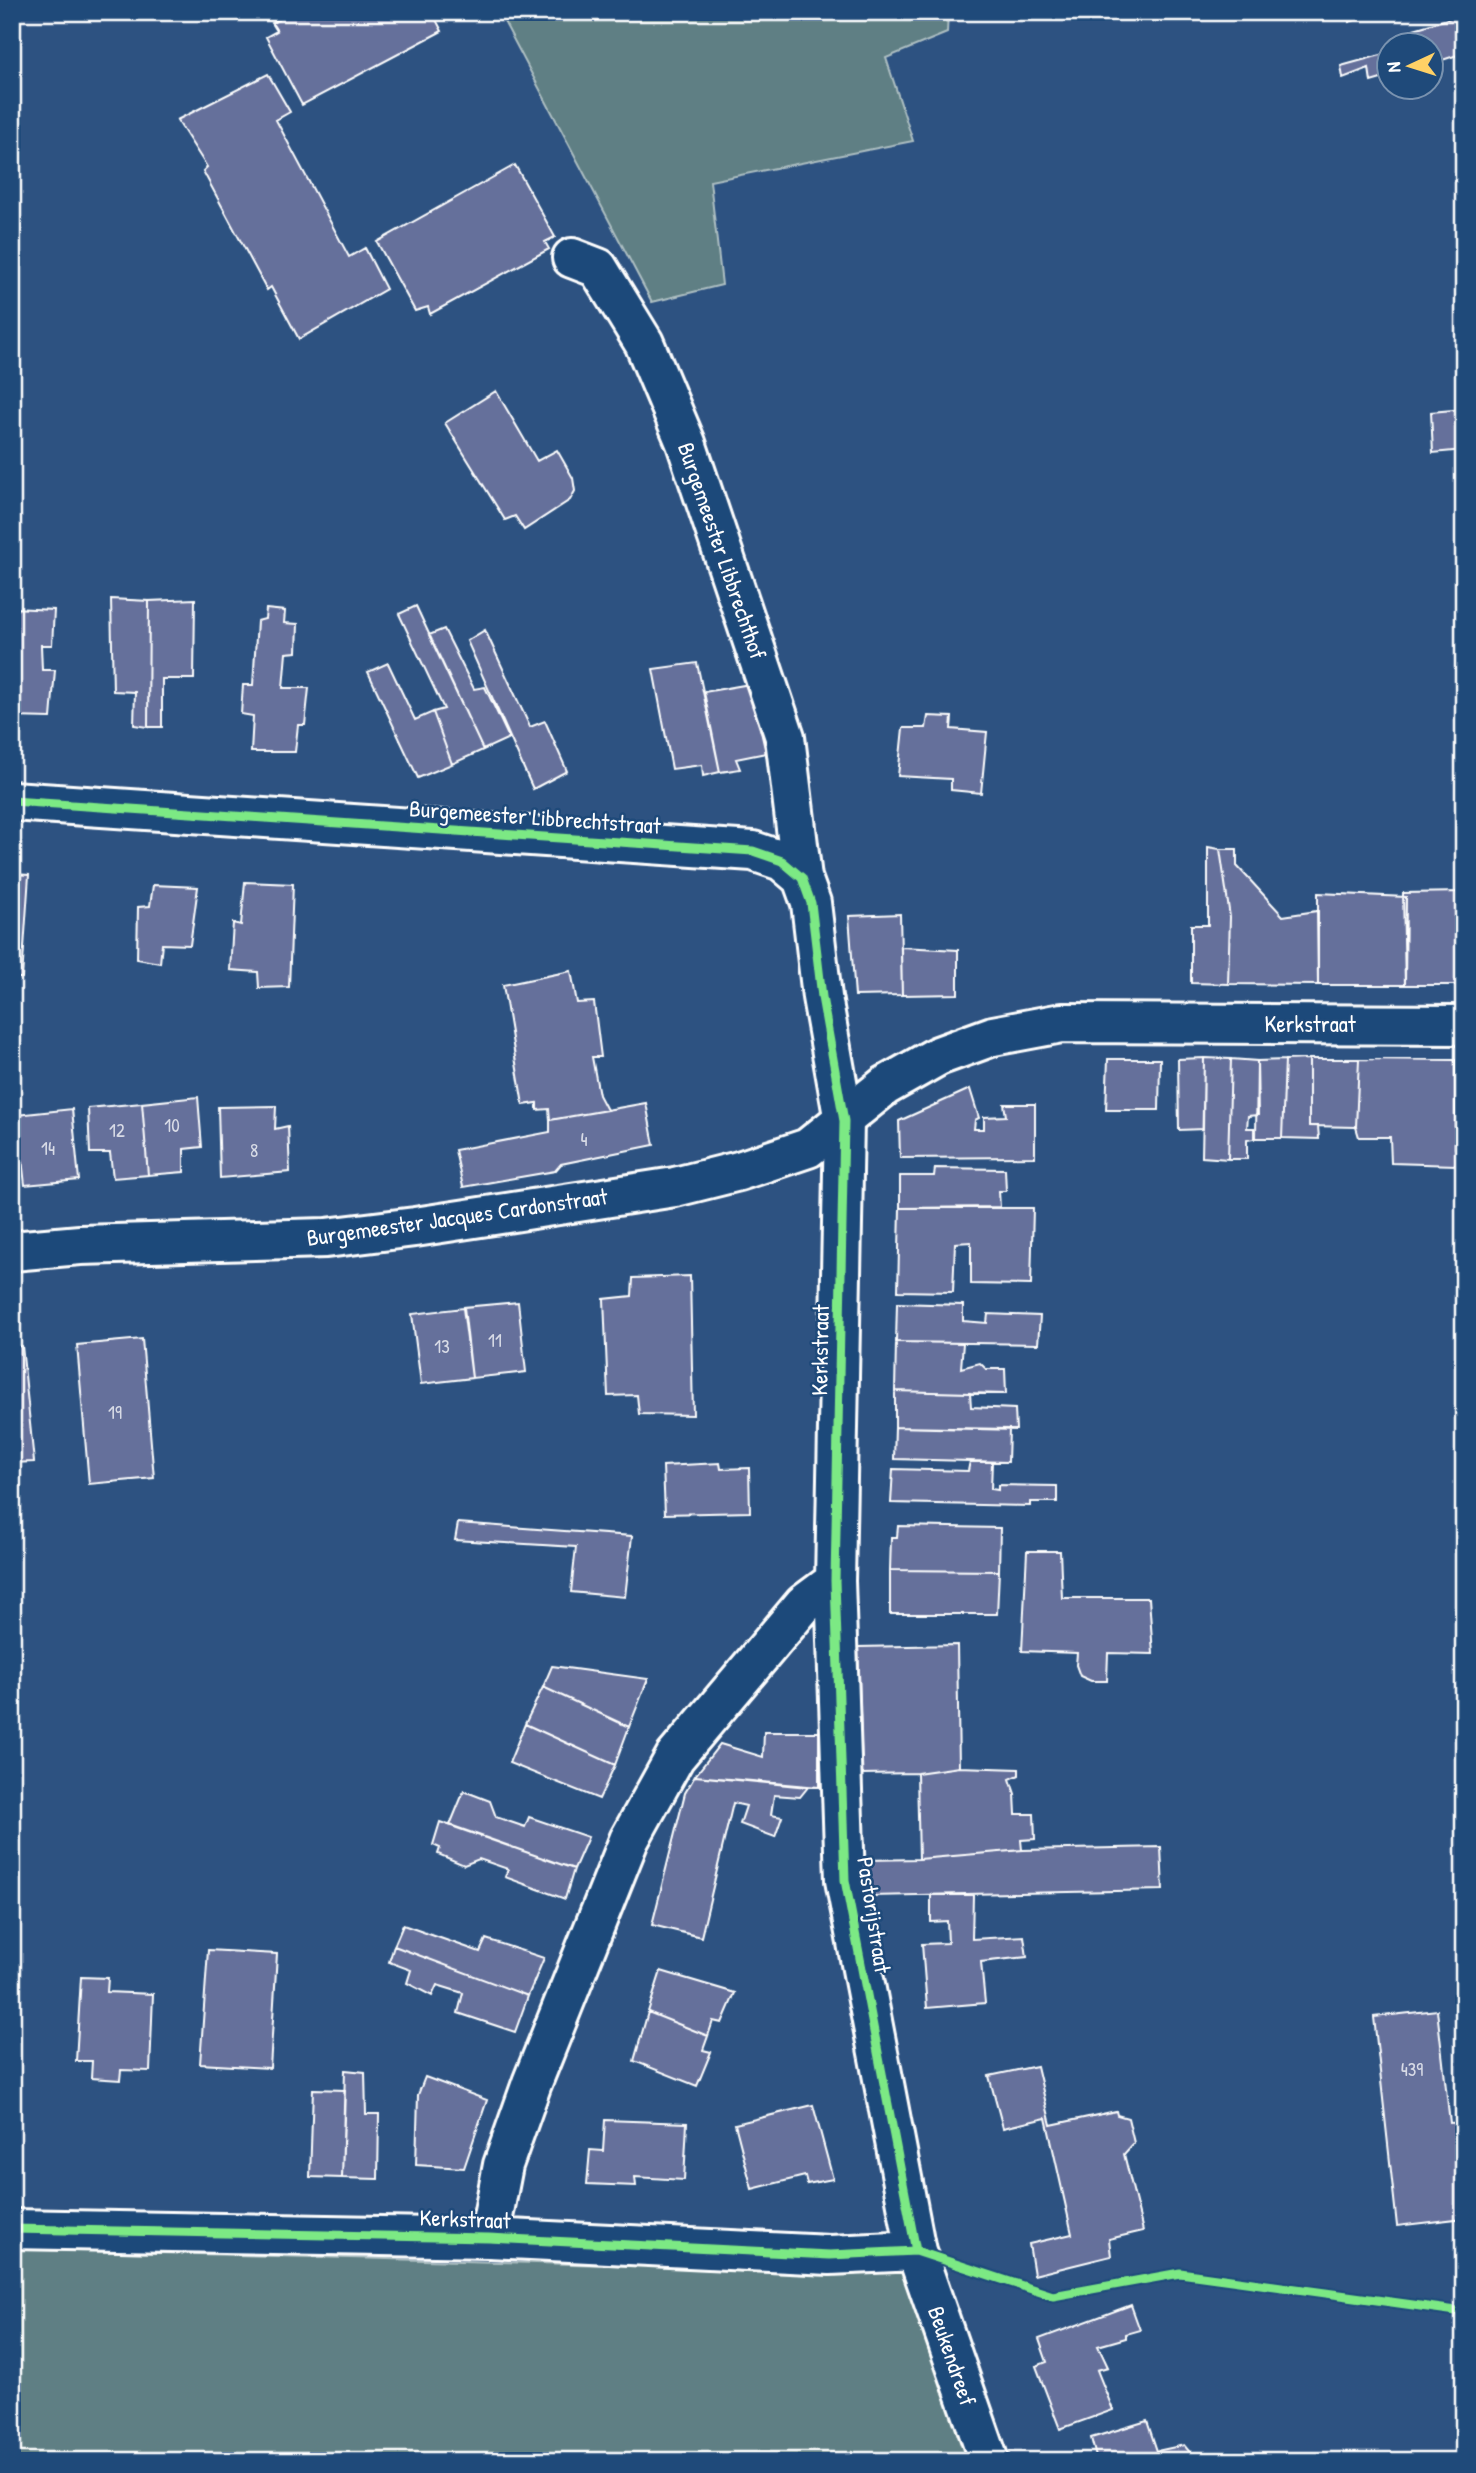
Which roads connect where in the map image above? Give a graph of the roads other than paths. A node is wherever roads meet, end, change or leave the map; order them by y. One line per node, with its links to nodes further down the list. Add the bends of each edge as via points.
1 (572, 258): 3 (street, Burgemeester Libbrechthof, via 598,268 644,343 686,443 785,737)
2 (12, 801): 3 (street, Burgemeester Libbrechtstraat, via 753,851 782,861)
3 (802, 878): 5 (street, via 811,903)
4 (1464, 1025): 5 (street, Kerkstraat, via 1062,1023 993,1036 938,1056 885,1086)
5 (844, 1121): 6 (street, Burgemeester Jacques Cardonstraat, via 808,1148 676,1187 326,1238); 7 (street, Kerkstraat)
6 (12, 1251)
7 (835, 1581): 9 (street, Kerkstraat, via 804,1604 675,1757 629,1840 527,2095 503,2165); 10 (street, Pastorijstraat, via 845,1880)
8 (12, 2229): 9 (street, Kerkstraat)
9 (489, 2238): 10 (street, Kerkstraat, via 831,2255)
10 (916, 2251): 11 (street, Beukendreef)
11 (989, 2461)

